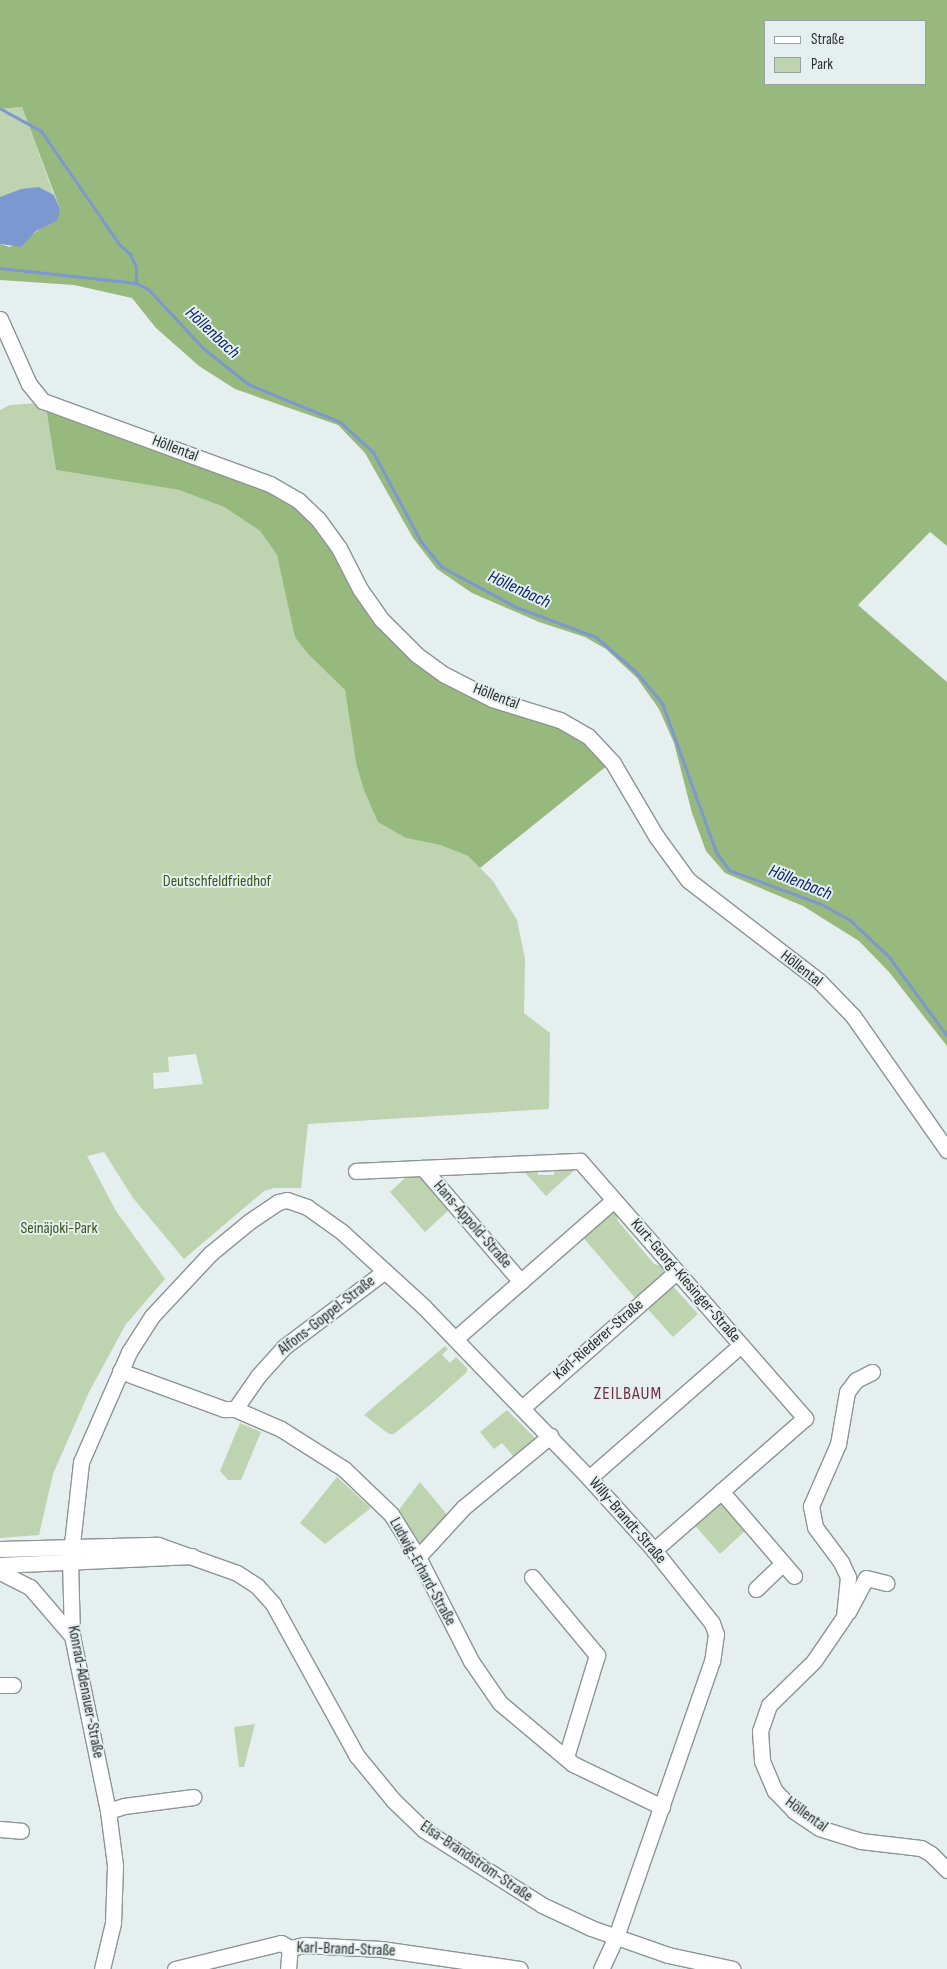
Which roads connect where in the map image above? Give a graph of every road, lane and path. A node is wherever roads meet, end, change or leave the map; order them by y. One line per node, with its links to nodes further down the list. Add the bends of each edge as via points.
1 (0, 319): 2 (street, Höllental, via 29,384 42,401 270,484 298,500 318,519 382,620 418,655 445,675 492,700 560,720 588,736 613,763 656,836 688,880 819,981 853,1016)
2 (947, 1150)
3 (423, 1168): 4 (street, Kurt-Georg-Kiesinger-Straße); 6 (street, Kurt-Georg-Kiesinger-Straße, via 580,1162); 9 (street, Hans-Appold-Straße)
4 (356, 1171)
5 (293, 1200): 7 (street, Willy-Brandt-Straße, via 342,1232); 12 (street, Konrad-Adenauer-Straße, via 278,1202 250,1221 186,1277 140,1332)
6 (614, 1200): 8 (street, Kurt-Georg-Kiesinger-Straße); 9 (street, Hans-Appold-Straße)
7 (385, 1272): 10 (street, Willy-Brandt-Straße); 15 (street, Alfons-Goppel-Straße, via 284,1347)
8 (676, 1272): 11 (street, Kurt-Georg-Kiesinger-Straße); 14 (street, Karl-Riederer-Straße)
9 (521, 1282): 10 (street, Hans-Appold-Straße)
10 (455, 1339): 14 (street, Willy-Brandt-Straße)
11 (741, 1345): 17 (street); 18 (street, Kurt-Georg-Kiesinger-Straße, via 805,1418)
12 (120, 1371): 15 (street, Ludwig-Erhard-Straße, via 224,1409); 21 (street, Konrad-Adenauer-Straße, via 81,1462)
13 (872, 1372): 30 (street, Höllental, via 856,1380 847,1392 838,1444 811,1506 815,1527 842,1562 848,1577)
14 (522, 1408): 16 (street, Willy-Brandt-Straße)
15 (235, 1409): 22 (street, Ludwig-Erhard-Straße, via 281,1429 344,1470 391,1514)
16 (550, 1436): 17 (street, Willy-Brandt-Straße); 22 (street, via 464,1507)
17 (589, 1478): 20 (street, Willy-Brandt-Straße)
18 (721, 1492): 20 (street, Kurt-Georg-Kiesinger-Straße); 23 (street)
19 (0, 1549): 21 (street)
20 (654, 1550): 34 (street, Willy-Brandt-Straße, via 704,1611 716,1634 712,1661)
21 (71, 1555): 24 (street); 31 (street, Konrad-Adenauer-Straße); 39 (street, Elsa-Brändström-Straße, via 192,1556 237,1572 257,1586 273,1604 354,1750 406,1813 442,1843 526,1896)
22 (418, 1556): 32 (street, Ludwig-Erhard-Straße, via 471,1661 500,1703)
23 (784, 1563): 26 (street); 29 (street)
24 (0, 1565)
25 (0, 1572): 31 (street, via 30,1587)
26 (794, 1576)
27 (532, 1577): 32 (street, via 597,1655)
28 (886, 1583): 30 (street, Höllental, via 866,1578 855,1603)
29 (756, 1589)
30 (844, 1617): 38 (street, Höllental, via 814,1661 769,1706 764,1716 760,1745 766,1773 784,1801 819,1828 861,1841 920,1848)
31 (72, 1636): 35 (street, Konrad-Adenauer-Straße)
32 (566, 1757): 34 (street, Ludwig-Erhard-Straße, via 611,1785)
33 (193, 1797): 35 (street)
34 (662, 1807): 39 (street, Willy-Brandt-Straße)
35 (108, 1811): 41 (street, Konrad-Adenauer-Straße, via 113,1838 115,1895 113,1923)
36 (0, 1829): 37 (street)
37 (21, 1831)
38 (947, 1870)
39 (616, 1937): 45 (street, Willy-Brandt-Straße); 46 (street, Elsa-Brändström-Straße, via 668,1955)
40 (290, 1948): 42 (street, Karl-Brand-Straße, via 281,1943); 43 (street); 44 (street, Karl-Brand-Straße, via 304,1945 381,1949)
41 (102, 1969)
42 (175, 1969)
43 (288, 1969)
44 (520, 1969)
45 (601, 1969)
46 (733, 1969)

